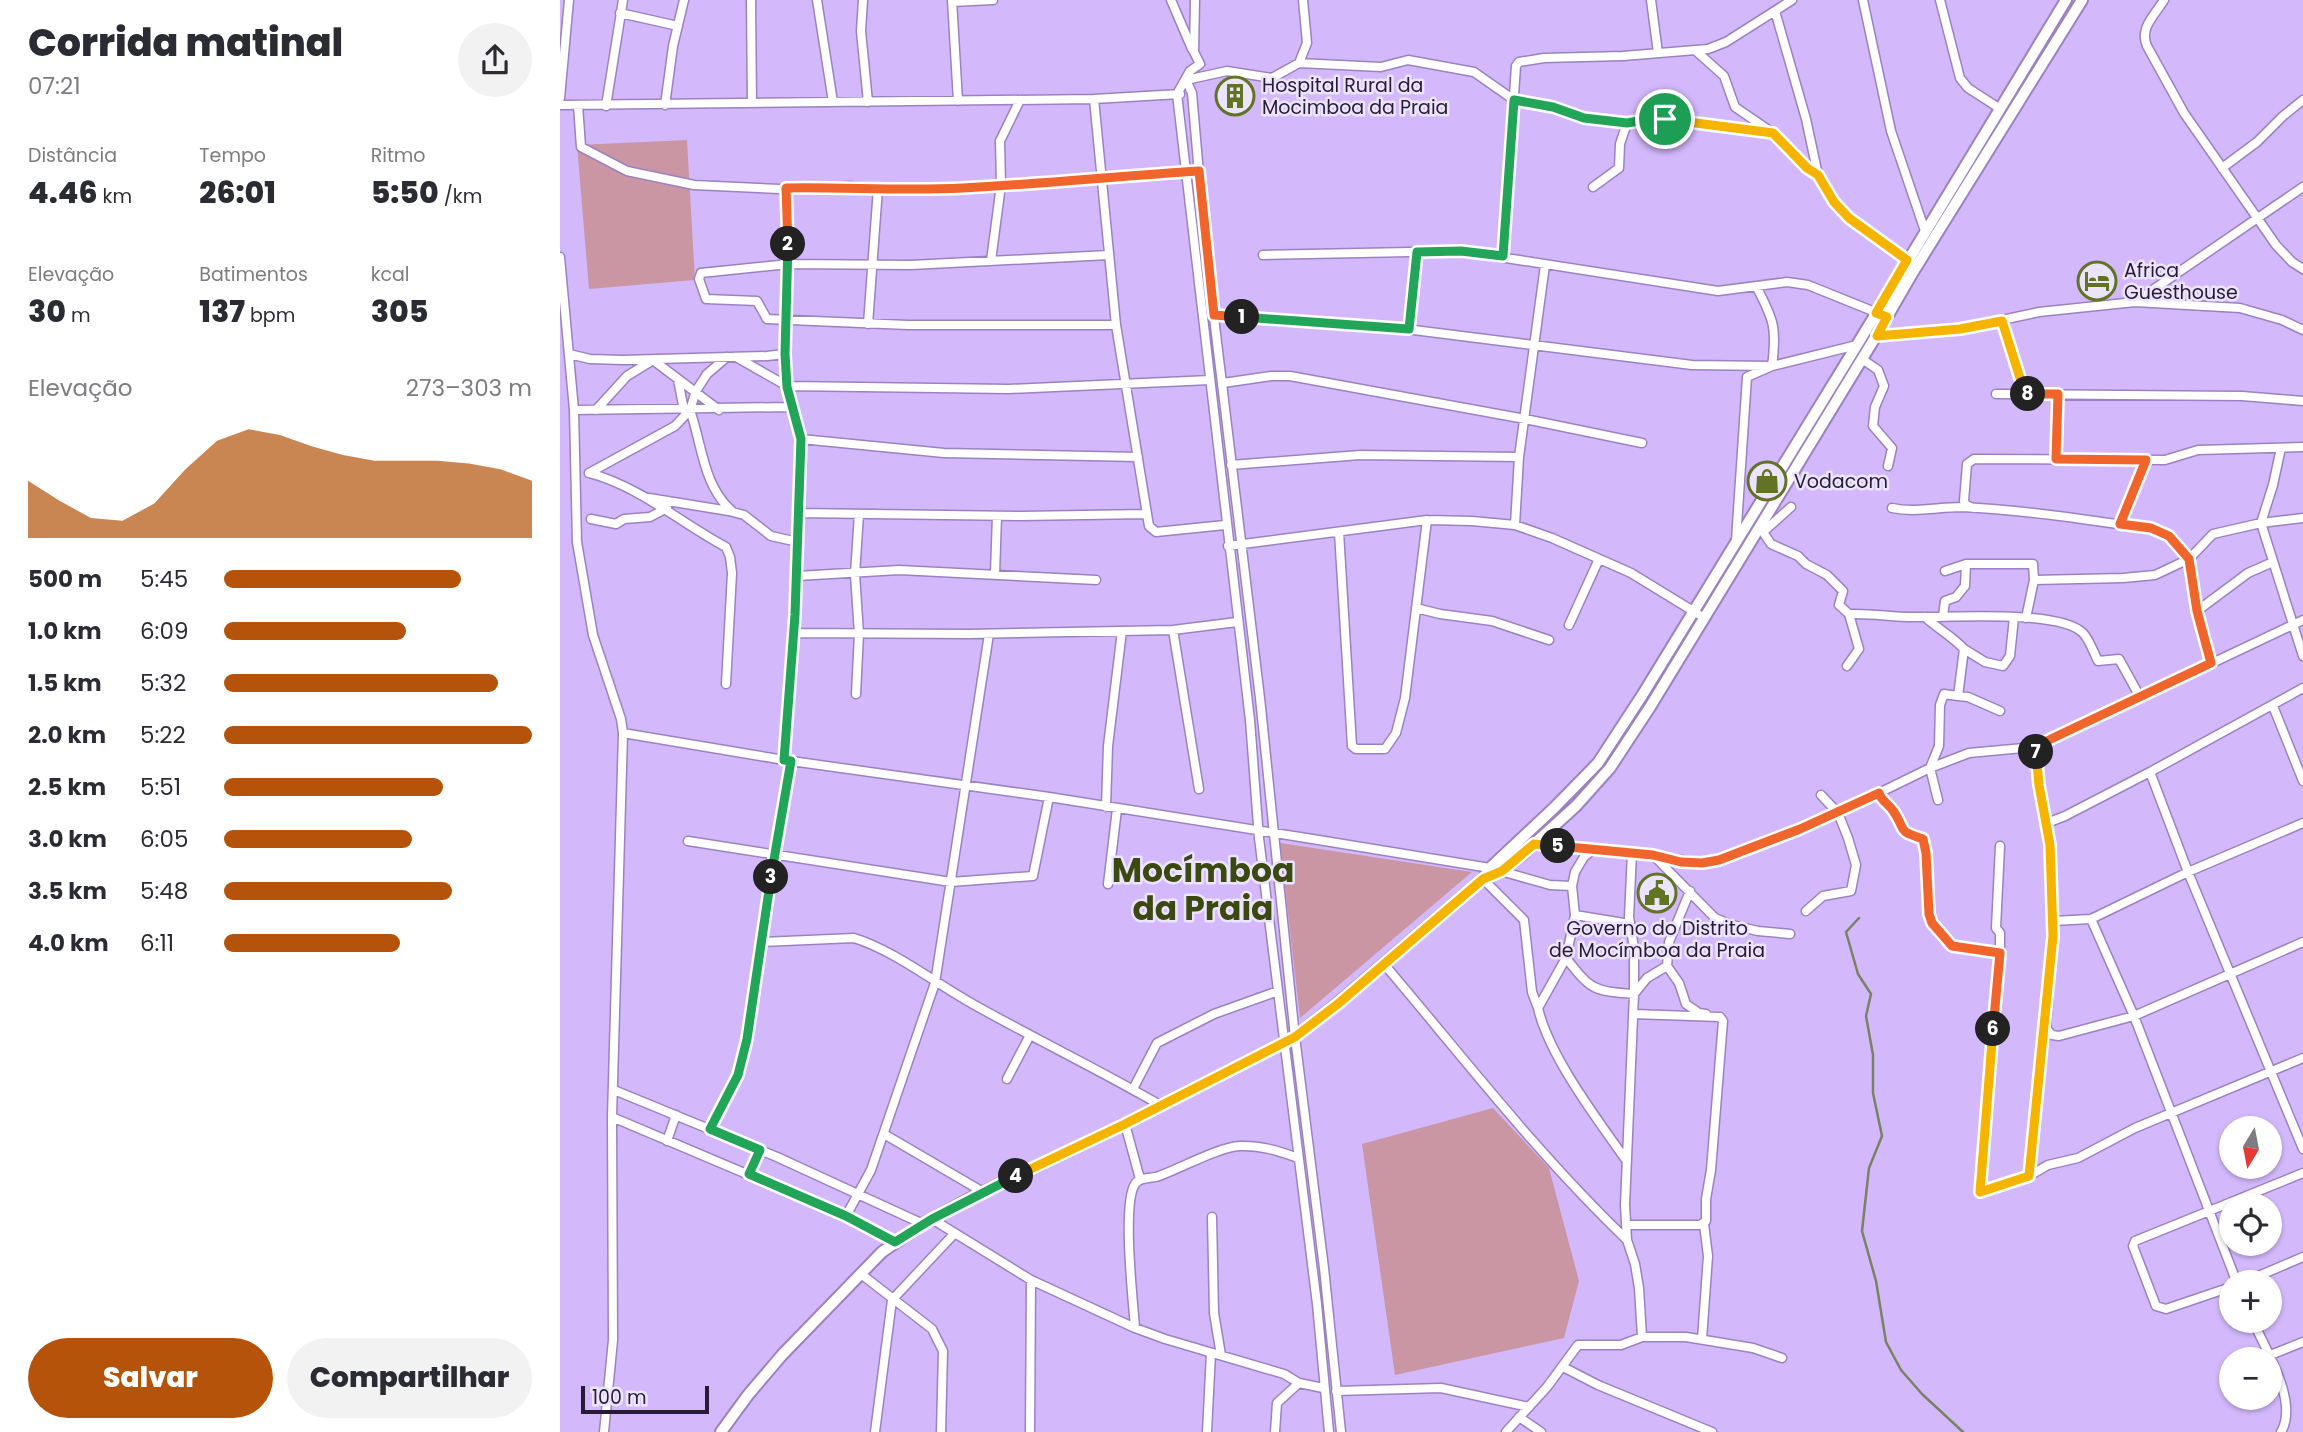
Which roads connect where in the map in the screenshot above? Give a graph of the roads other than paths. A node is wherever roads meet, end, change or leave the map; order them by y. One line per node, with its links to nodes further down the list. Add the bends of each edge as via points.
1 (569, 0): 29 (street)
2 (622, 0): 20 (street)
3 (684, 0): 21 (street)
4 (751, 0): 37 (street)
5 (817, 0): 35 (street)
6 (863, 0): 36 (street, via 860,31)
7 (993, 0): 18 (street)
8 (1171, 0): 23 (street)
9 (1195, 0): 23 (street)
10 (1303, 0): 25 (street, via 1307,43)
11 (1651, 0): 24 (street)
12 (1793, 0): 19 (street)
13 (1863, 0): 57 (street, via 1891,131)
14 (1940, 0): 42 (street, via 1960,78)
15 (2066, 0): 42 (street)
16 (2082, 0): 43 (street)
17 (2164, 0): 46 (street, via 2145,29 2144,39 2184,113)
18 (952, 1): 34 (street)
19 (1775, 11): 22 (street, via 1726,42); 49 (street)
20 (620, 13): 21 (street); 41 (street)
21 (678, 26): 40 (street)
22 (1696, 51): 24 (street); 45 (street, via 1724,76 1735,107)
23 (1194, 52): 26 (street, via 1200,64)
24 (1658, 53): 32 (street, via 1524,59 1516,66)
25 (1298, 64): 26 (street, via 1272,78 1227,71); 32 (street, via 1381,67 1408,61 1439,65 1474,72)
26 (1186, 80): 27 (street); 28 (street)
27 (1192, 93): 28 (street); 47 (street)
28 (1177, 94): 30 (street); 48 (street)
29 (560, 98)
30 (1094, 99): 31 (street); 50 (street)
31 (1020, 100): 34 (street); 51 (street, via 1000,141)
32 (1514, 100): 44 (street, via 1584,118); 61 (street)
33 (2303, 100): 46 (street)
34 (958, 101): 36 (street)
35 (833, 102): 36 (street); 37 (street)
36 (868, 102)
37 (752, 103): 40 (street)
38 (560, 105): 39 (street)
39 (578, 105): 41 (street); 54 (street, via 581,147 627,171 694,185)
40 (665, 105): 41 (street)
41 (606, 106)
42 (1999, 108): 43 (street)
43 (1998, 122): 57 (street); 72 (street)
44 (1627, 123): 45 (street, via 1656,118); 52 (street, via 1619,168)
45 (1773, 133): 49 (street)
46 (2222, 168): 56 (street)
47 (1199, 171): 48 (street); 71 (street)
48 (1186, 172): 50 (street); 89 (street)
49 (1818, 175): 63 (street, via 1849,218)
50 (1102, 177): 51 (street); 59 (street)
51 (1001, 185): 55 (street); 64 (street)
52 (1593, 187)
53 (2303, 187): 56 (street)
54 (786, 188): 55 (street); 65 (street)
55 (878, 188): 66 (street)
56 (2257, 218): 68 (street, via 2291,262); 70 (street)
57 (1924, 231): 63 (street)
58 (1417, 252): 60 (street); 61 (street); 77 (street)
59 (1109, 255): 64 (street); 76 (street)
60 (1263, 255)
61 (1503, 256): 67 (street)
62 (560, 257): 82 (street)
63 (1907, 260): 72 (street)
64 (991, 261): 66 (street)
65 (789, 264): 66 (street); 73 (street); 73 (street, via 701,273 699,279 709,300 757,300 765,318)
66 (873, 265): 75 (street)
67 (1545, 265): 69 (street, via 1718,291); 81 (street)
68 (2303, 269)
69 (1756, 286): 72 (street, via 1808,285); 87 (street, via 1772,317)
70 (2135, 302): 74 (street, via 2039,312); 78 (street, via 2240,308)
71 (1214, 315): 77 (street); 90 (street)
72 (1882, 315): 79 (street)
73 (786, 320): 75 (street); 83 (street)
74 (2002, 321): 79 (street, via 1960,329); 95 (street)
75 (869, 324): 76 (street)
76 (1116, 325): 91 (street)
77 (1409, 329): 81 (street)
78 (2303, 330)
79 (1871, 334): 80 (street); 85 (street)
80 (1857, 345): 87 (street); 133 (street)
81 (1535, 347): 87 (street, via 1692,365); 103 (street)
82 (569, 354): 86 (street); 99 (street)
83 (785, 354): 84 (street); 92 (street)
84 (732, 357): 86 (street); 92 (street); 93 (street, via 707,374)
85 (1862, 359): 113 (street, via 1878,370 1884,386 1873,426 1892,448); 152 (street)
86 (653, 360): 88 (street); 100 (street, via 627,376)
87 (1772, 366): 133 (street, via 1747,377)
88 (678, 380): 93 (street); 101 (street)
89 (1210, 380): 91 (street); 129 (street)
90 (1223, 383): 103 (street, via 1290,376); 112 (street)
91 (1125, 384): 92 (street, via 1009,389); 108 (street)
92 (787, 387): 98 (street)
93 (695, 394): 101 (street); 102 (street)
94 (1996, 394): 95 (street)
95 (2025, 394): 96 (street)
96 (2058, 394): 97 (street); 110 (street)
97 (2303, 401)
98 (791, 407): 102 (street); 104 (street)
99 (574, 410): 100 (street); 179 (street, via 579,555 593,635)
100 (596, 410): 101 (street)
101 (687, 410): 102 (street); 114 (street, via 675,426 590,473); 120 (street, via 698,433 703,465 722,503)
102 (719, 410)
103 (1525, 419): 105 (street); 109 (street)
104 (801, 439): 108 (street, via 944,453); 121 (street)
105 (1642, 443)
106 (2303, 447): 107 (street)
107 (2281, 448): 111 (street, via 2198,450); 128 (street)
108 (1138, 457): 123 (street)
109 (1519, 457): 112 (street, via 1360,455); 131 (street)
110 (2056, 459): 111 (street); 118 (street, via 1970,460 1964,501)
111 (2146, 460): 130 (street)
112 (1231, 465): 135 (street)
113 (1888, 466)
114 (646, 498): 115 (street); 119 (street)
115 (675, 502): 119 (street); 120 (street)
116 (1791, 507): 150 (street, via 1763,532 1771,544 1827,575 1843,591 1839,605)
117 (1892, 508): 118 (street)
118 (1973, 508): 130 (street)
119 (665, 510): 126 (street, via 616,524); 170 (street, via 726,547 730,556)
120 (733, 512): 134 (street, via 771,536)
121 (799, 513): 122 (street); 134 (street)
122 (859, 514): 124 (street); 142 (street)
123 (1147, 514): 124 (street); 129 (street, via 1149,526 1156,532)
124 (997, 516): 143 (street)
125 (2303, 518): 128 (street)
126 (591, 519)
127 (1427, 520): 131 (street); 132 (street); 147 (street)
128 (2261, 523): 138 (street, via 2213,534); 139 (street)
129 (1225, 524): 136 (street)
130 (2120, 524): 138 (street, via 2169,536)
131 (1515, 525): 137 (street)
132 (1339, 532): 135 (street); 147 (street, via 1356,749 1385,749 1396,733)
133 (1736, 540): 148 (street)
134 (798, 542): 144 (street)
135 (1242, 544): 136 (street); 175 (street)
136 (1228, 546): 157 (street)
137 (1599, 559): 148 (street); 158 (street)
138 (2189, 559): 146 (street, via 2155,575); 149 (street)
139 (2273, 562): 149 (street, via 2248,573); 159 (street)
140 (1966, 564): 141 (street); 146 (street, via 2033,564); 151 (street, via 1965,586 1945,601)
141 (1945, 571)
142 (855, 574): 143 (street, via 899,570); 144 (street); 163 (street)
143 (995, 574): 145 (street)
144 (797, 576): 162 (street)
145 (1096, 580)
146 (2034, 580): 155 (street)
147 (1416, 608): 165 (street, via 1492,621)
148 (1693, 610): 152 (street); 206 (street, via 1598,763)
149 (2197, 611): 168 (street)
150 (1849, 614): 153 (street); 169 (street, via 1859,649)
151 (1943, 616): 153 (street); 154 (street)
152 (1704, 617): 200 (street, via 1610,768)
153 (1924, 617): 166 (street)
154 (2014, 618): 155 (street); 166 (street, via 2010,656 2003,666 1985,662)
155 (2026, 618): 174 (street, via 2050,619 2082,632 2098,661 2119,659)
156 (2303, 620): 159 (street)
157 (1237, 622): 160 (street); 176 (street)
158 (1569, 625)
159 (2291, 625): 167 (street); 168 (street)
160 (1173, 630): 161 (street); 187 (street)
161 (1122, 631): 164 (street); 192 (street, via 1108,746)
162 (794, 633): 163 (street); 182 (street)
163 (859, 634): 164 (street); 172 (street)
164 (989, 634): 186 (street)
165 (1549, 640)
166 (1964, 649): 173 (street)
167 (2303, 656)
168 (2211, 663): 174 (street)
169 (1847, 666)
170 (726, 684)
171 (2303, 688): 177 (street)
172 (856, 694)
173 (1958, 696): 178 (street); 183 (street, via 1944,694 1939,746)
174 (2140, 696): 180 (street)
175 (1260, 698): 176 (street); 198 (street)
176 (1247, 700): 197 (street)
177 (2273, 706): 181 (street); 184 (street)
178 (2000, 711)
179 (623, 733): 182 (street); 242 (street)
180 (2035, 747): 183 (street, via 1969,753); 195 (street)
181 (2299, 758): 185 (street)
182 (788, 761): 186 (street); 205 (street)
183 (1930, 768): 188 (street); 191 (street)
184 (2150, 772): 195 (street); 208 (street)
185 (2303, 781)
186 (967, 785): 190 (street); 210 (street)
187 (1199, 789)
188 (1879, 793): 194 (street); 222 (street, via 1905,833 1923,839 1932,923 1952,946)
189 (1821, 795): 194 (street)
190 (1049, 797): 192 (street); 210 (street, via 1033,876)
191 (1938, 800)
192 (1106, 807): 193 (street)
193 (1117, 809): 197 (street); 211 (street)
194 (1838, 813): 204 (street, via 1719,860 1681,862); 214 (street, via 1856,865 1851,891 1823,896)
195 (2047, 823): 217 (street)
196 (2303, 823): 208 (street)
197 (1259, 831): 198 (street); 228 (street)
198 (1274, 833): 206 (street); 236 (street)
199 (688, 841): 205 (street)
200 (1534, 844): 202 (street); 207 (street)
201 (2000, 846): 222 (street, via 1996,928)
202 (1595, 848): 203 (street); 212 (street, via 1584,857)
203 (1632, 852): 204 (street); 218 (street)
204 (1653, 855): 213 (street)
205 (774, 856): 210 (street); 220 (street)
206 (1490, 868): 207 (street); 209 (street)
207 (1502, 871): 209 (street); 212 (street, via 1550,885)
208 (2188, 872): 216 (street); 226 (street)
209 (1483, 879): 224 (street); 230 (street, via 1524,920)
210 (951, 882): 227 (street)
211 (1108, 884)
212 (1572, 886): 215 (street)
213 (1690, 891): 219 (street, via 1723,922); 225 (street, via 1669,942)
214 (1807, 911)
215 (1575, 915): 218 (street); 223 (street)
216 (2091, 919): 217 (street); 232 (street)
217 (2053, 921): 234 (street)
218 (1630, 924): 229 (street)
219 (1790, 934)
220 (761, 942): 227 (street, via 854,938); 248 (street, via 738,1075)
221 (2303, 942): 226 (street)
222 (2000, 953): 259 (street, via 1980,1192)
223 (1566, 958): 229 (street, via 1594,988); 230 (street)
224 (1384, 964): 236 (street); 270 (street, via 1542,1149)
225 (1667, 966): 229 (street, via 1647,978); 233 (street, via 1686,1004 1699,1013)
226 (2230, 974): 232 (street); 239 (street)
227 (935, 983): 235 (street); 249 (street)
228 (1278, 991): 237 (street); 241 (street, via 1214,1014 1157,1043)
229 (1634, 994): 231 (street)
230 (1538, 1008): 256 (street, via 1565,1069)
231 (1633, 1014): 233 (street); 256 (street)
232 (2134, 1016): 234 (street, via 2059,1035 2052,1035); 245 (street)
233 (1720, 1017): 267 (street, via 1717,1107)
234 (2046, 1026): 259 (street)
235 (1030, 1035): 240 (street); 241 (street)
236 (1295, 1037): 237 (street); 251 (street)
237 (1283, 1042): 243 (street); 252 (street)
238 (2303, 1058): 239 (street)
239 (2270, 1072): 245 (street); 253 (street)
240 (1007, 1079)
241 (1133, 1089): 243 (street)
242 (614, 1090): 244 (street); 246 (street)
243 (1160, 1105): 247 (street)
244 (676, 1115): 248 (street); 250 (street)
245 (2171, 1115): 259 (street); 263 (street)
246 (612, 1117): 250 (street); 294 (street, via 613,1340)
247 (1125, 1124): 260 (street); 262 (street)
248 (710, 1129): 254 (street)
249 (884, 1134): 261 (street); 262 (street)
250 (667, 1141): 258 (street)
251 (1308, 1144): 252 (street); 290 (street)
252 (1296, 1147): 255 (street)
253 (2303, 1149)
254 (760, 1150): 258 (street); 261 (street)
255 (1297, 1158): 260 (street, via 1274,1149 1234,1147); 289 (street)
256 (1626, 1160): 268 (street)
257 (2303, 1173): 263 (street)
258 (749, 1174): 264 (street)
259 (2029, 1176)
260 (1140, 1179): 279 (street, via 1134,1186 1130,1221)
261 (859, 1192): 264 (street); 266 (street)
262 (983, 1192): 266 (street)
263 (2211, 1212): 273 (street); 277 (street, via 2138,1239 2133,1246 2160,1309)
264 (846, 1216): 271 (street)
265 (1212, 1217): 285 (street, via 1214,1312)
266 (928, 1221): 269 (street); 271 (street)
267 (1704, 1224): 268 (street); 281 (street, via 1708,1256)
268 (1626, 1225): 270 (street)
269 (954, 1234): 276 (street); 278 (street)
270 (1627, 1240): 280 (street, via 1639,1288)
271 (895, 1242): 275 (street)
272 (2303, 1257): 274 (street)
273 (2234, 1270)
274 (2271, 1270)
275 (861, 1274): 278 (street); 295 (street, via 782,1355)
276 (1031, 1280): 279 (street); 298 (street)
277 (2219, 1291)
278 (892, 1300): 296 (street); 297 (street, via 932,1329 940,1342)
279 (1135, 1328): 284 (street)
280 (1642, 1337): 281 (street); 287 (street, via 1621,1345 1578,1345)
281 (1702, 1339): 286 (street)
282 (2303, 1342): 283 (street)
283 (2282, 1350)
284 (1211, 1353): 285 (street); 299 (street)
285 (1221, 1355): 288 (street)
286 (1782, 1358)
287 (1563, 1367): 292 (street); 305 (street)
288 (1299, 1382): 289 (street); 300 (street, via 1277,1403)
289 (1323, 1388): 301 (street)
290 (1336, 1391): 292 (street, via 1441,1388); 302 (street)
291 (2282, 1392): 306 (street, via 2287,1421)
292 (1529, 1407): 293 (street)
293 (1519, 1417): 303 (street); 304 (street)
294 (604, 1432)
295 (721, 1432)
296 (876, 1432)
297 (942, 1432)
298 (1030, 1432)
299 (1207, 1432)
300 (1275, 1432)
301 (1329, 1432)
302 (1341, 1432)
303 (1506, 1432)
304 (1541, 1432)
305 (1712, 1432)
306 (2281, 1432)

